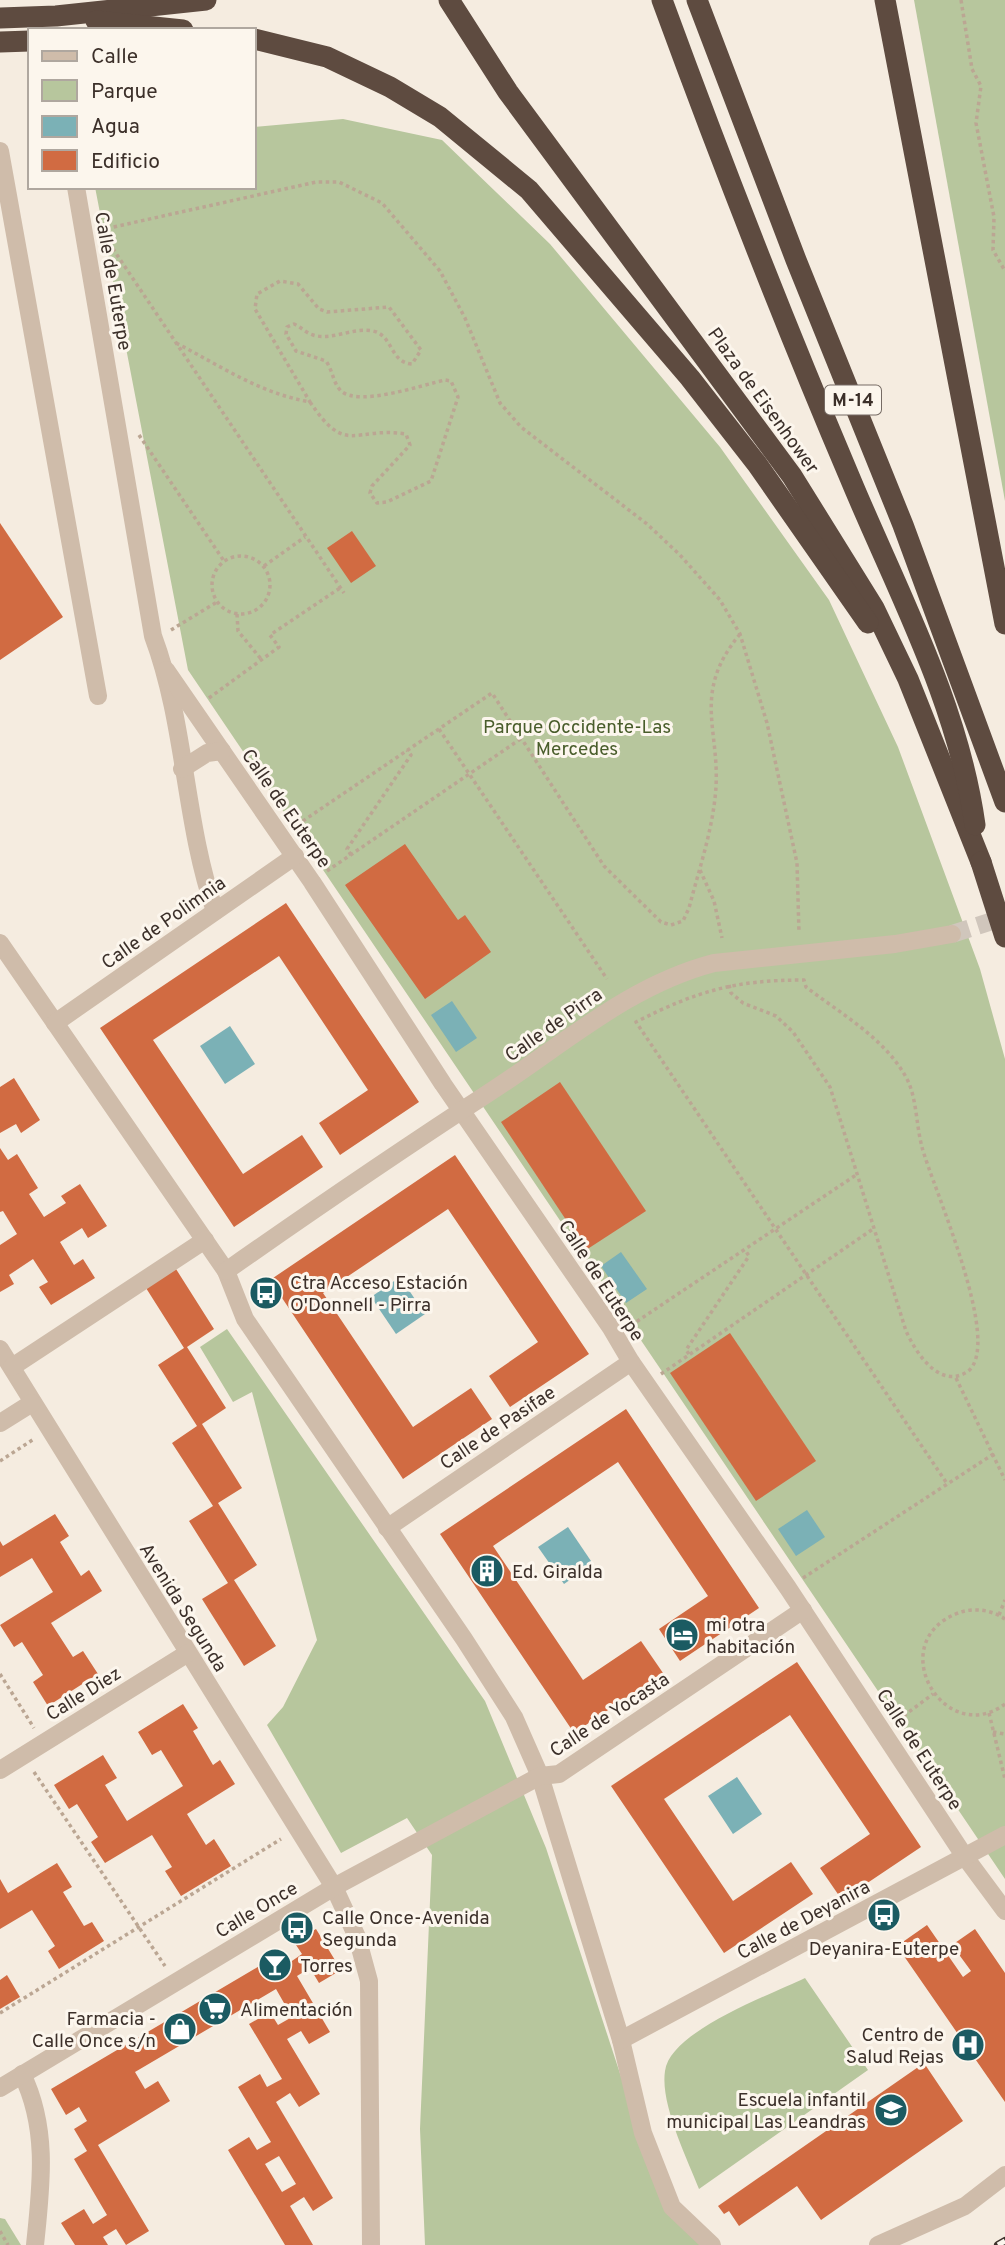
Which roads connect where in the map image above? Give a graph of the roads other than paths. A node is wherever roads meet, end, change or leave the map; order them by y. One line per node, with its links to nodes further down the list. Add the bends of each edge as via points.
1 (206, 0): 6 (highway)
2 (449, 0): 16 (highway, Plaza de Eisenhower, via 508,92 792,476 874,608)
3 (662, 0): 22 (highway, M-14, via 800,360 927,652 969,784)
4 (697, 0): 20 (highway, M-14, via 903,525)
5 (885, 0): 14 (highway)
6 (56, 16): 7 (highway); 8 (highway)
7 (0, 18)
8 (165, 28)
9 (256, 39): 16 (highway, via 327,57 390,87 440,117 529,190 690,378 757,464)
10 (28, 41): 11 (highway)
11 (0, 42)
12 (0, 151): 17 (street)
13 (77, 192): 15 (street, Calle de Euterpe, via 92,232 153,636)
14 (1005, 624)
15 (166, 670): 18 (street, Calle de Euterpe); 19 (street, Calle de Euterpe)
16 (908, 679): 22 (highway, Plaza de Eisenhower)
17 (99, 696)
18 (222, 751): 19 (street, via 207,753); 21 (street, Calle de Euterpe)
19 (182, 769): 23 (street, Calle de Euterpe, via 201,869)
20 (1005, 802)
21 (295, 856): 23 (street, Calle de Polimnia); 28 (street, Calle de Euterpe)
22 (981, 862): 25 (highway, M-14, bridge)
23 (215, 911): 27 (street, Calle de Polimnia)
24 (952, 934): 28 (street, Calle de Pirra, via 685,971 622,1002)
25 (1005, 937)
26 (0, 943): 27 (street)
27 (55, 1024): 29 (street)
28 (461, 1110): 30 (street, Calle de Pirra); 32 (street, Calle de Euterpe)
29 (205, 1240): 30 (street); 33 (street)
30 (226, 1272): 36 (street, via 245,1319)
31 (0, 1349): 33 (street, Avenida Segunda)
32 (631, 1362): 36 (street, Calle de Pasifae); 37 (street, Calle de Euterpe)
33 (12, 1367): 34 (street, Avenida Segunda)
34 (32, 1403): 35 (street); 38 (street, Avenida Segunda)
35 (0, 1423)
36 (387, 1528): 40 (street, via 513,1717)
37 (803, 1610): 40 (street, Calle de Yocasta, via 559,1774); 42 (street, Calle de Euterpe)
38 (188, 1653): 39 (street, Calle Diez); 43 (street, Avenida Segunda)
39 (0, 1770)
40 (540, 1776): 43 (street, Calle Once); 45 (street)
41 (1005, 1835): 42 (street, Calle de Deyanira)
42 (965, 1857): 44 (street, Calle de Euterpe); 45 (street, Calle de Deyanira)
43 (334, 1887): 46 (street, Calle Once); 50 (street, Avenida Segunda, via 357,1937 369,1981)
44 (1005, 1911)
45 (621, 2040): 51 (street, via 643,2133 672,2207)
46 (22, 2074): 47 (street, Calle Once); 49 (street, via 38,2116 42,2175)
47 (0, 2088)
48 (1005, 2175): 52 (street, via 965,2206)
49 (35, 2245)
50 (371, 2245)
51 (712, 2245)
52 (878, 2245)

